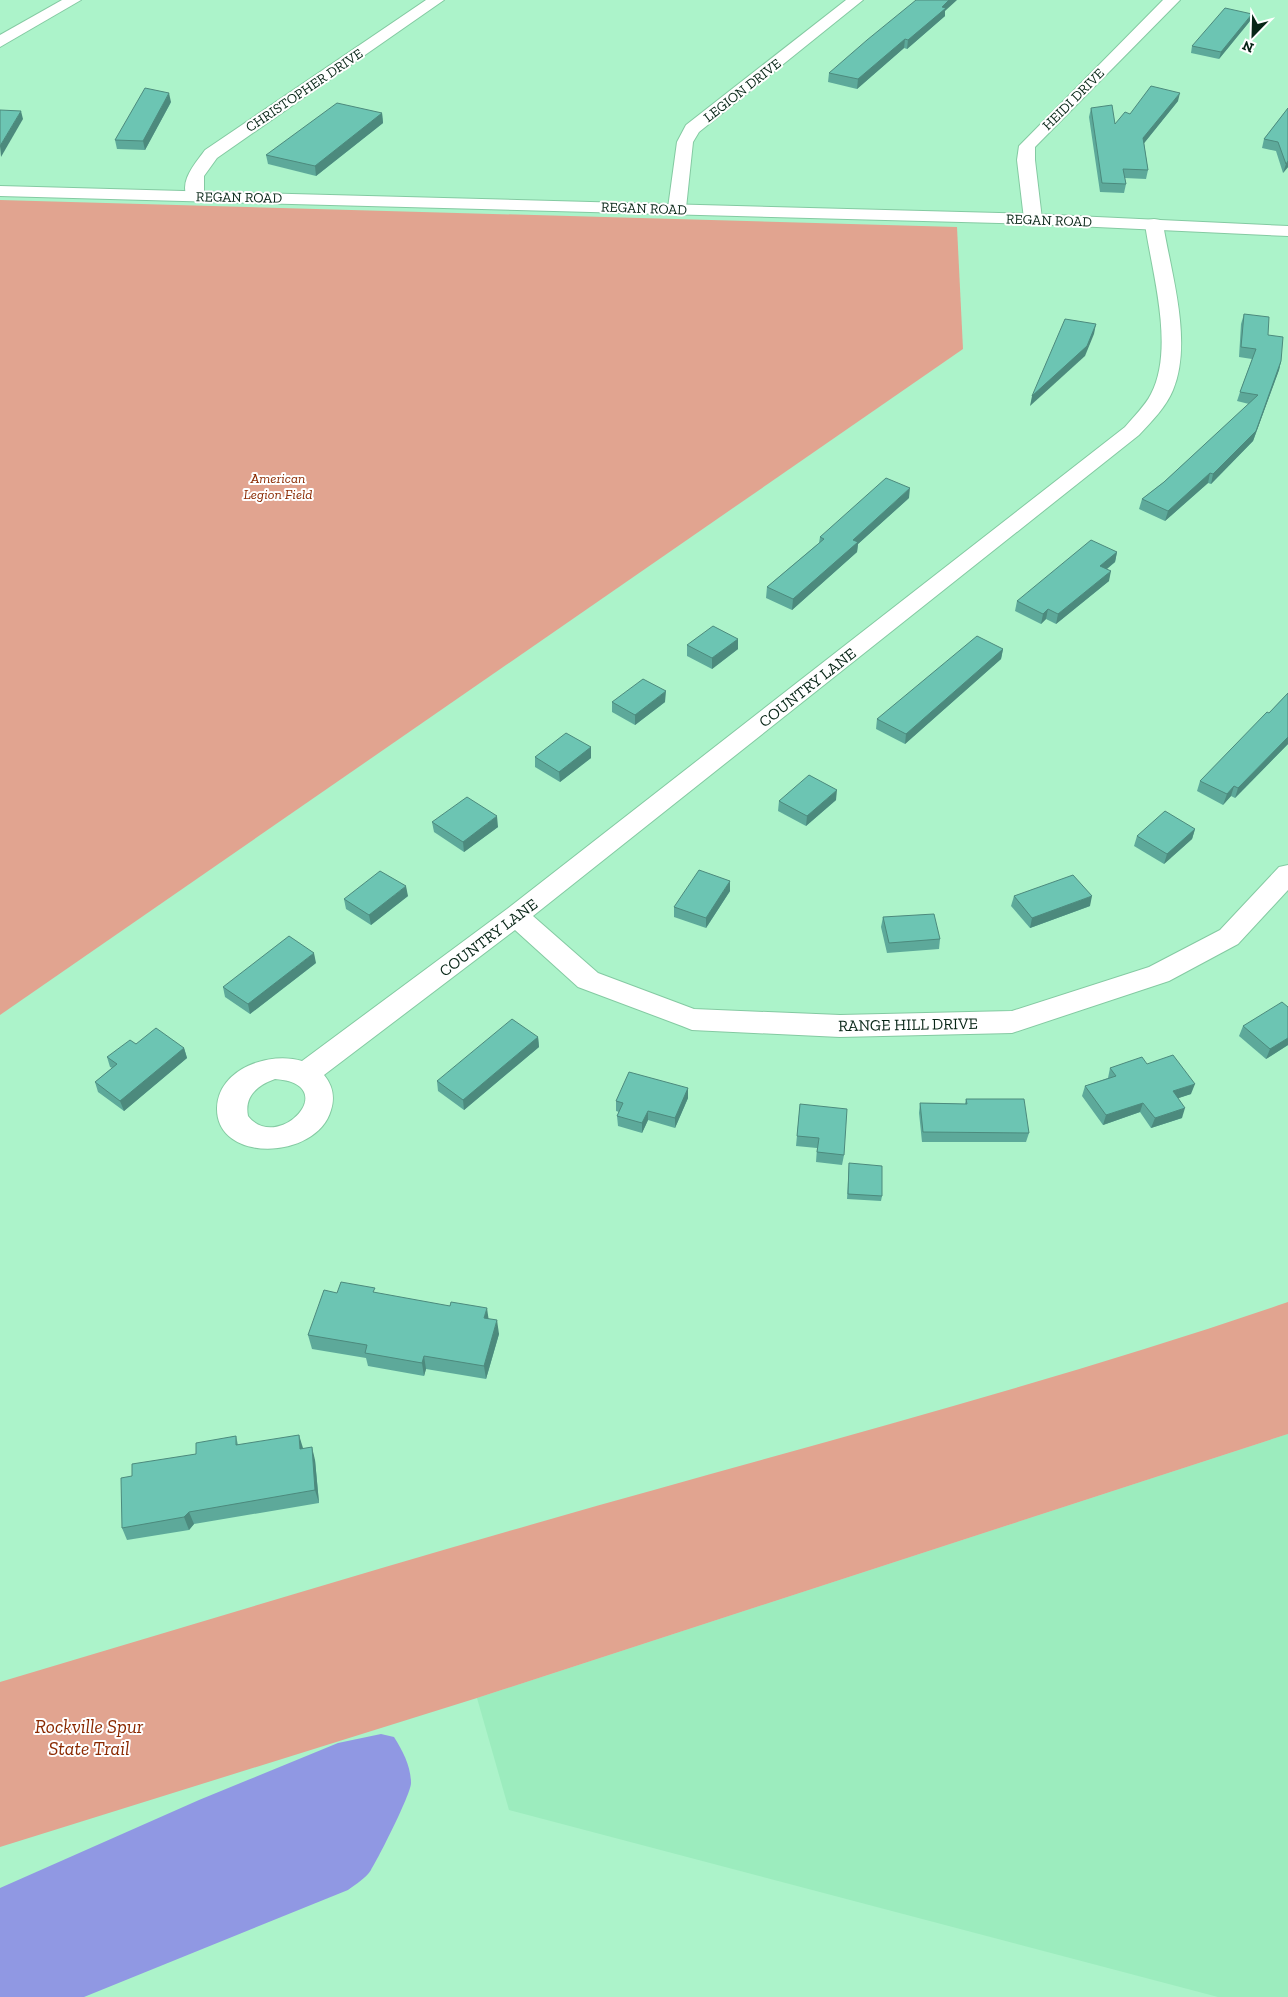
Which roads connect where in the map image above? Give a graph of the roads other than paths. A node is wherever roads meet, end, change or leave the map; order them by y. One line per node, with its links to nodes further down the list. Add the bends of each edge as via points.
1 (73, 0): 5 (street)
2 (436, 0): 7 (street, CHRISTOPHER DRIVE, via 212,154 195,176)
3 (855, 0): 8 (street, LEGION DRIVE, via 692,129 685,142)
4 (1172, 0): 9 (street, HEIDI DRIVE, via 1027,146)
5 (0, 42)
6 (0, 191): 7 (street, REGAN ROAD)
7 (195, 196): 8 (street, REGAN ROAD)
8 (677, 208): 9 (street, REGAN ROAD)
9 (1034, 219): 10 (street, REGAN ROAD)
10 (1154, 224): 11 (street, REGAN ROAD); 13 (street, COUNTRY LANE, via 1170,324 1170,363 1164,387 1152,410 1132,431)
11 (1288, 231)
12 (1288, 874): 13 (street, RANGE HILL DRIVE, via 1229,937 1159,974 1012,1022 840,1026 692,1019 588,980)
13 (516, 916): 14 (street, COUNTRY LANE)
14 (305, 1074)

